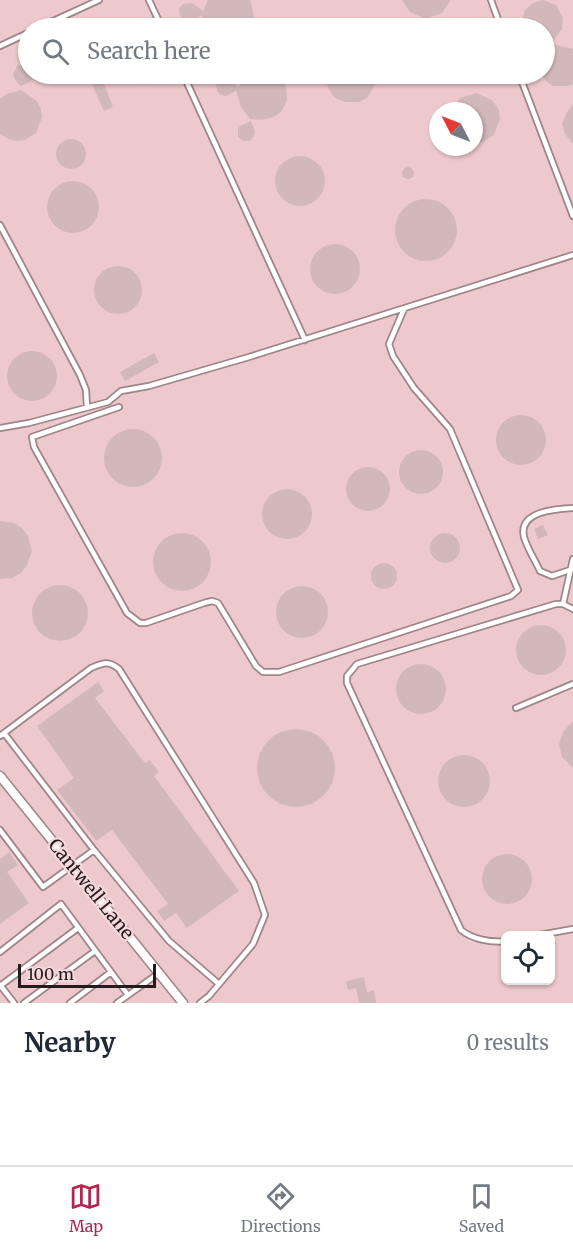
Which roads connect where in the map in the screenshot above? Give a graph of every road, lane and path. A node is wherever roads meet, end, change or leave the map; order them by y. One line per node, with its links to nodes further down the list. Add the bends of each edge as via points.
1 (99, 0): 4 (lane)
2 (149, 0): 5 (lane)
3 (491, 0): 6 (lane)
4 (60, 18)
5 (157, 18)
6 (497, 18)
7 (18, 38): 8 (lane)
8 (0, 46)
9 (188, 84): 15 (lane)
10 (523, 84): 11 (lane)
11 (573, 216)
12 (0, 225): 17 (lane, via 80,375)
13 (573, 255): 14 (lane)
14 (404, 309): 15 (lane); 16 (lane, via 389,344 393,356 414,388 450,429 518,590 511,596 279,672 263,672 256,666 218,603 212,601 140,622 127,613 32,437)
15 (305, 340): 17 (lane, via 121,391 108,402)
16 (118, 406)
17 (87, 407): 18 (lane)
18 (0, 428)
19 (573, 508): 21 (lane, via 536,513 524,526 524,537 540,571 552,576)
20 (573, 559): 21 (lane)
21 (572, 569): 22 (lane)
22 (563, 604): 23 (lane); 34 (lane, via 357,664 347,676 461,930 489,941)
23 (573, 609)
24 (573, 684): 25 (lane)
25 (516, 708)
26 (2, 734): 29 (lane); 39 (lane, via 91,668 112,663 119,669 254,883 265,915 253,944)
27 (0, 776): 30 (street, Cantwell Lane)
28 (0, 830): 30 (lane, via 43,887)
29 (94, 850): 30 (lane); 39 (lane, via 169,941)
30 (72, 865): 38 (street, Cantwell Lane)
31 (78, 928): 35 (lane); 36 (lane, via 61,904); 40 (lane)
32 (573, 929): 33 (lane)
33 (555, 932)
34 (501, 941)
35 (95, 951): 37 (lane); 43 (lane)
36 (0, 952)
37 (111, 972): 41 (lane); 44 (lane)
38 (159, 974): 41 (lane); 46 (street, Cantwell Lane)
39 (219, 984): 47 (lane)
40 (0, 986): 42 (lane)
41 (128, 995): 45 (lane)
42 (14, 1003)
43 (24, 1003)
44 (70, 1003)
45 (117, 1003)
46 (183, 1003)
47 (200, 1003)

